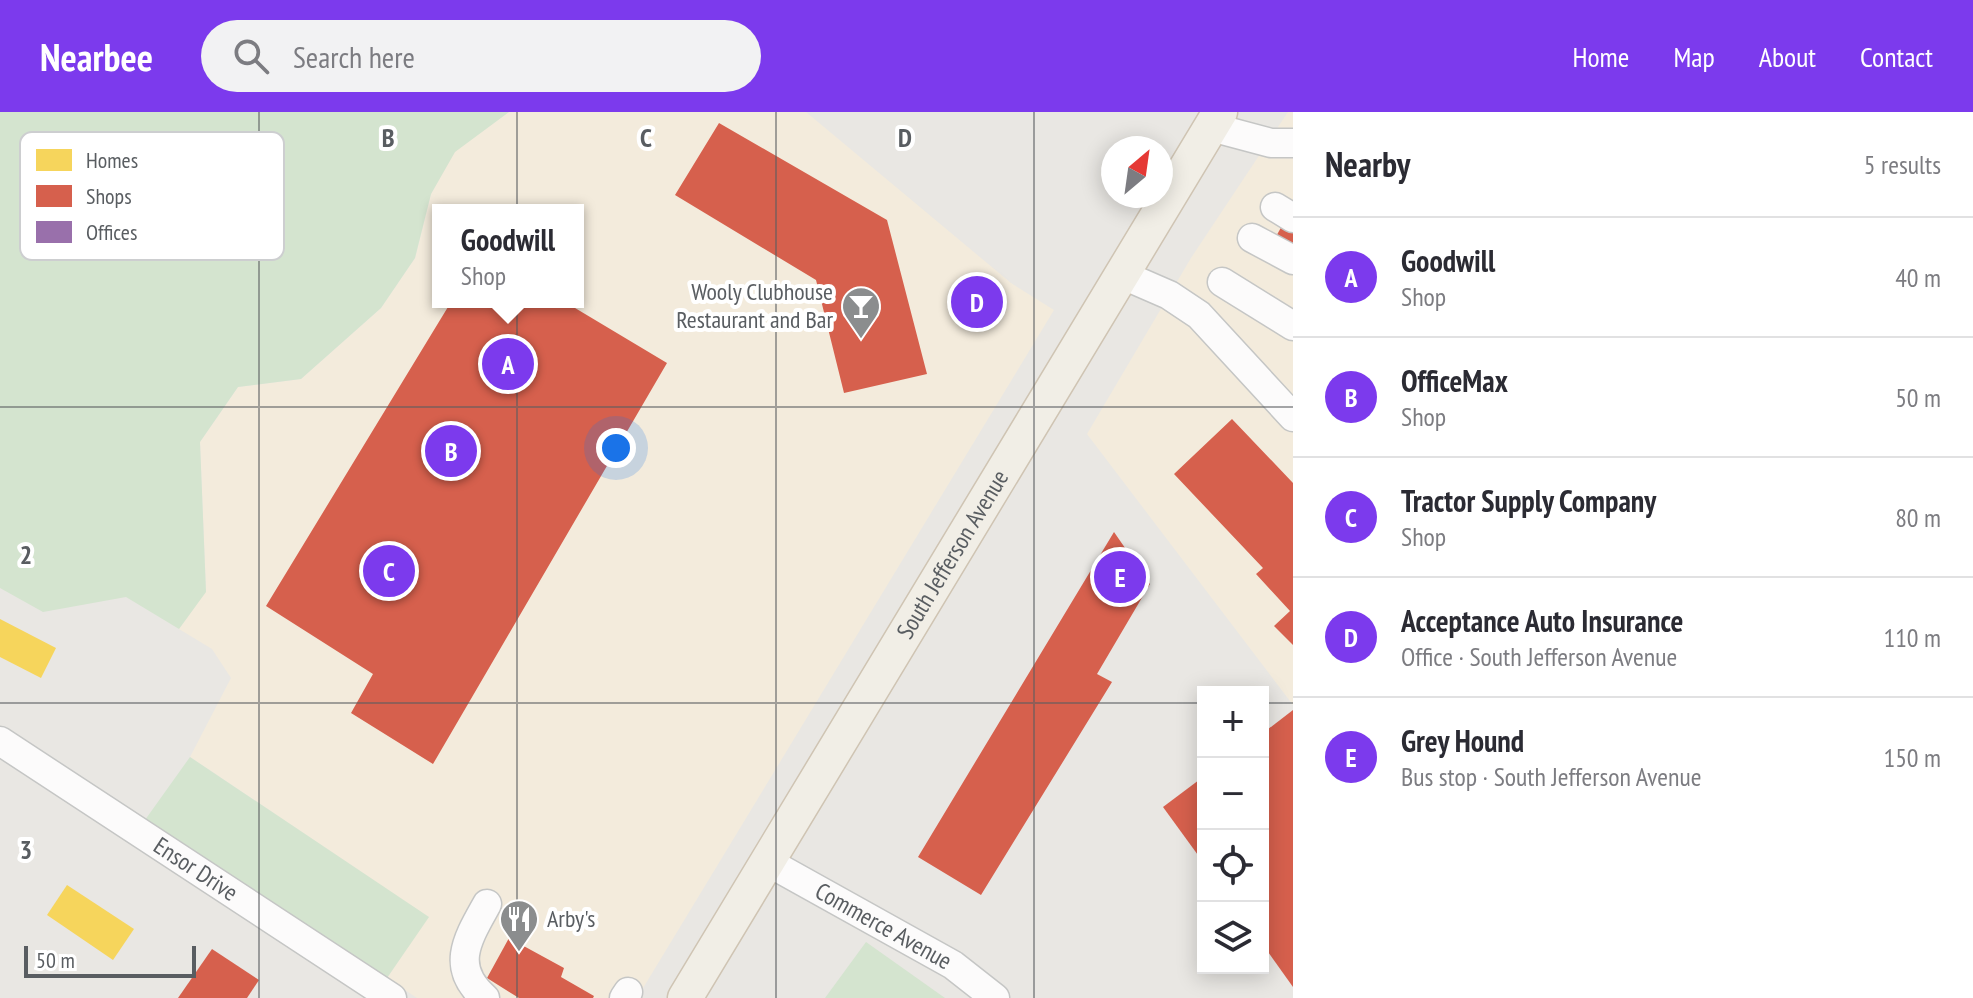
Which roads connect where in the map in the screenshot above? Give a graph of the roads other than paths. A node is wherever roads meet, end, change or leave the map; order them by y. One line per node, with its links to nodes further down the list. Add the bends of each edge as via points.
1 (1216, 120): 2 (street, via 1271,143); 5 (main road, South Jefferson Avenue)
2 (1293, 143)
3 (1252, 238): 4 (street)
4 (1293, 260)
5 (1123, 275): 8 (street, via 1199,315); 10 (main road, South Jefferson Avenue)
6 (1222, 282): 7 (street)
7 (1290, 327)
8 (1293, 417)
9 (0, 741): 12 (street, Ensor Drive)
10 (768, 862): 15 (main road, South Jefferson Avenue); 16 (street, Commerce Avenue, via 941,958)
11 (487, 904): 14 (street, via 465,954 465,974)
12 (363, 990): 13 (street, Ensor Drive)
13 (392, 998)
14 (485, 998)
15 (685, 998)
16 (995, 998)

